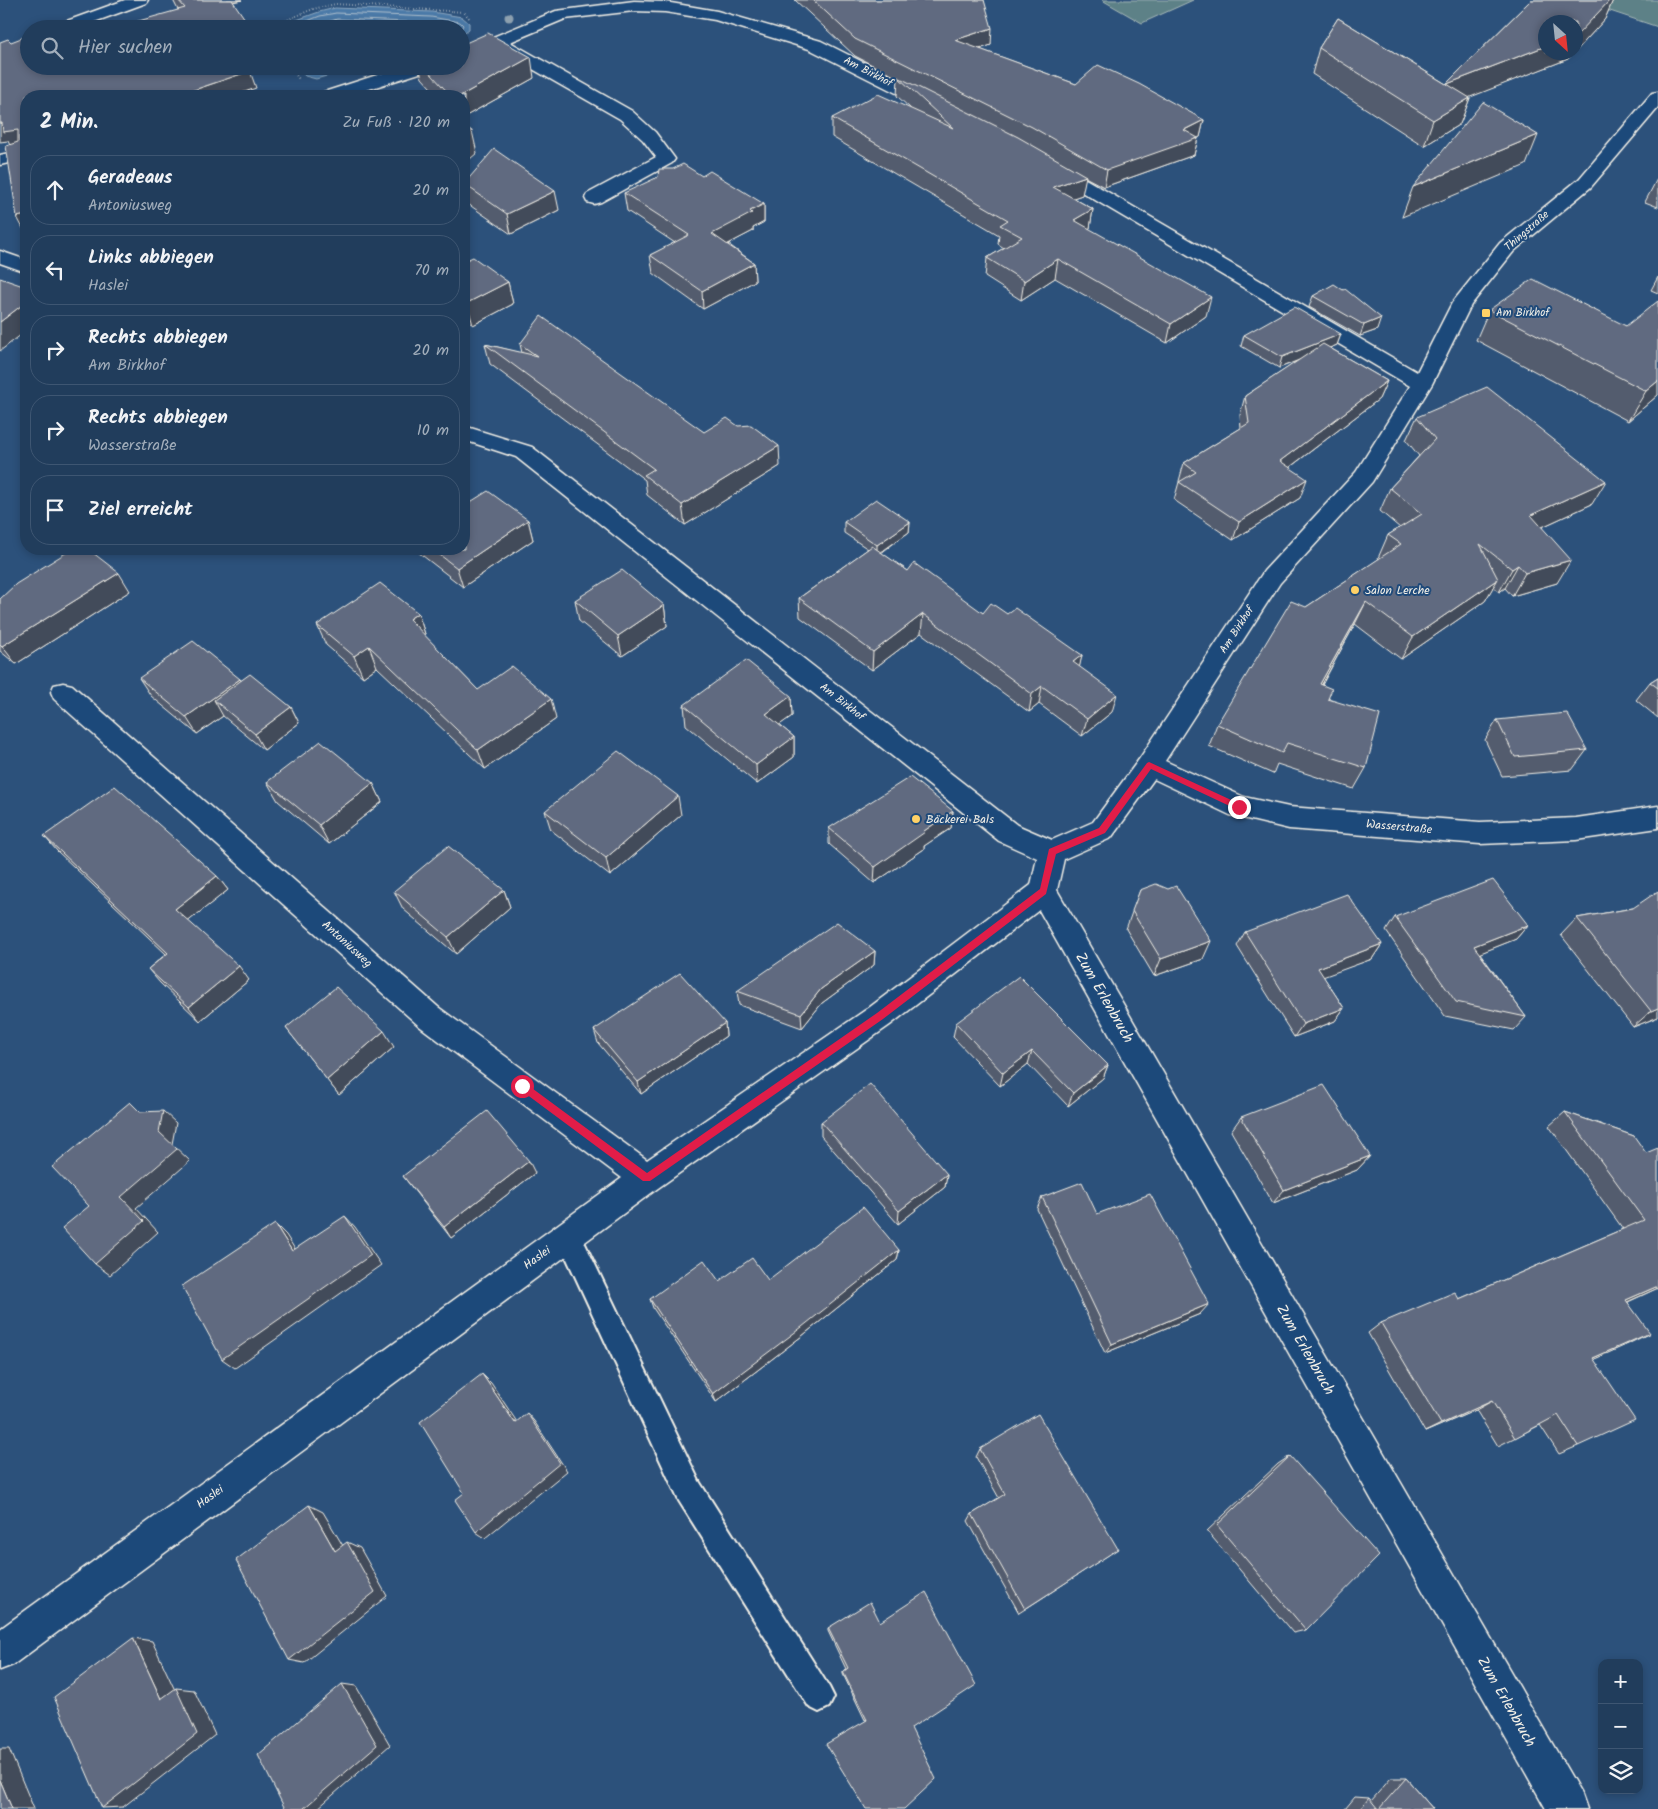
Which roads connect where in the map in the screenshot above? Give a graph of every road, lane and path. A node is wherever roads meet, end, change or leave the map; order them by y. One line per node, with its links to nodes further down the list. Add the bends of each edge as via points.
1 (140, 0): 5 (street)
2 (334, 0): 3 (path)
3 (336, 4): 6 (path); 7 (path, via 464,12)
4 (560, 7): 7 (street, Am Birkhof); 12 (street, Am Birkhof, via 665,7 717,16 815,45)
5 (84, 20)
6 (287, 20)
7 (488, 44): 8 (street, Am Birkhof); 16 (street, via 626,115 649,136 666,159)
8 (470, 51)
9 (395, 75): 10 (street)
10 (349, 90)
11 (1658, 97): 19 (street, Thingstraße, via 1585,183 1507,246 1497,258 1462,303)
12 (945, 111)
13 (20, 155): 14 (street)
14 (0, 160)
15 (1040, 160): 19 (street)
16 (594, 198)
17 (0, 257): 18 (street)
18 (20, 264)
19 (1422, 384): 22 (street, Am Birkhof, via 1364,477 1272,577)
20 (470, 435): 24 (street, Am Birkhof, via 524,452 1008,833)
21 (63, 692): 26 (street, Antoniusweg, via 428,1016)
22 (1149, 765): 23 (street, Wasserstraße, via 1239,807 1290,818 1480,834 1576,829); 24 (street, Am Birkhof, via 1102,830)
23 (1658, 817)
24 (1052, 852): 25 (street)
25 (1043, 891): 26 (street, Haslei, via 880,1016); 30 (street, Zum Erlenbruch)
26 (646, 1178): 27 (street, Haslei)
27 (568, 1235): 28 (street, Haslei); 29 (lane, via 689,1491)
28 (0, 1652)
29 (819, 1697)
30 (1568, 1809)

